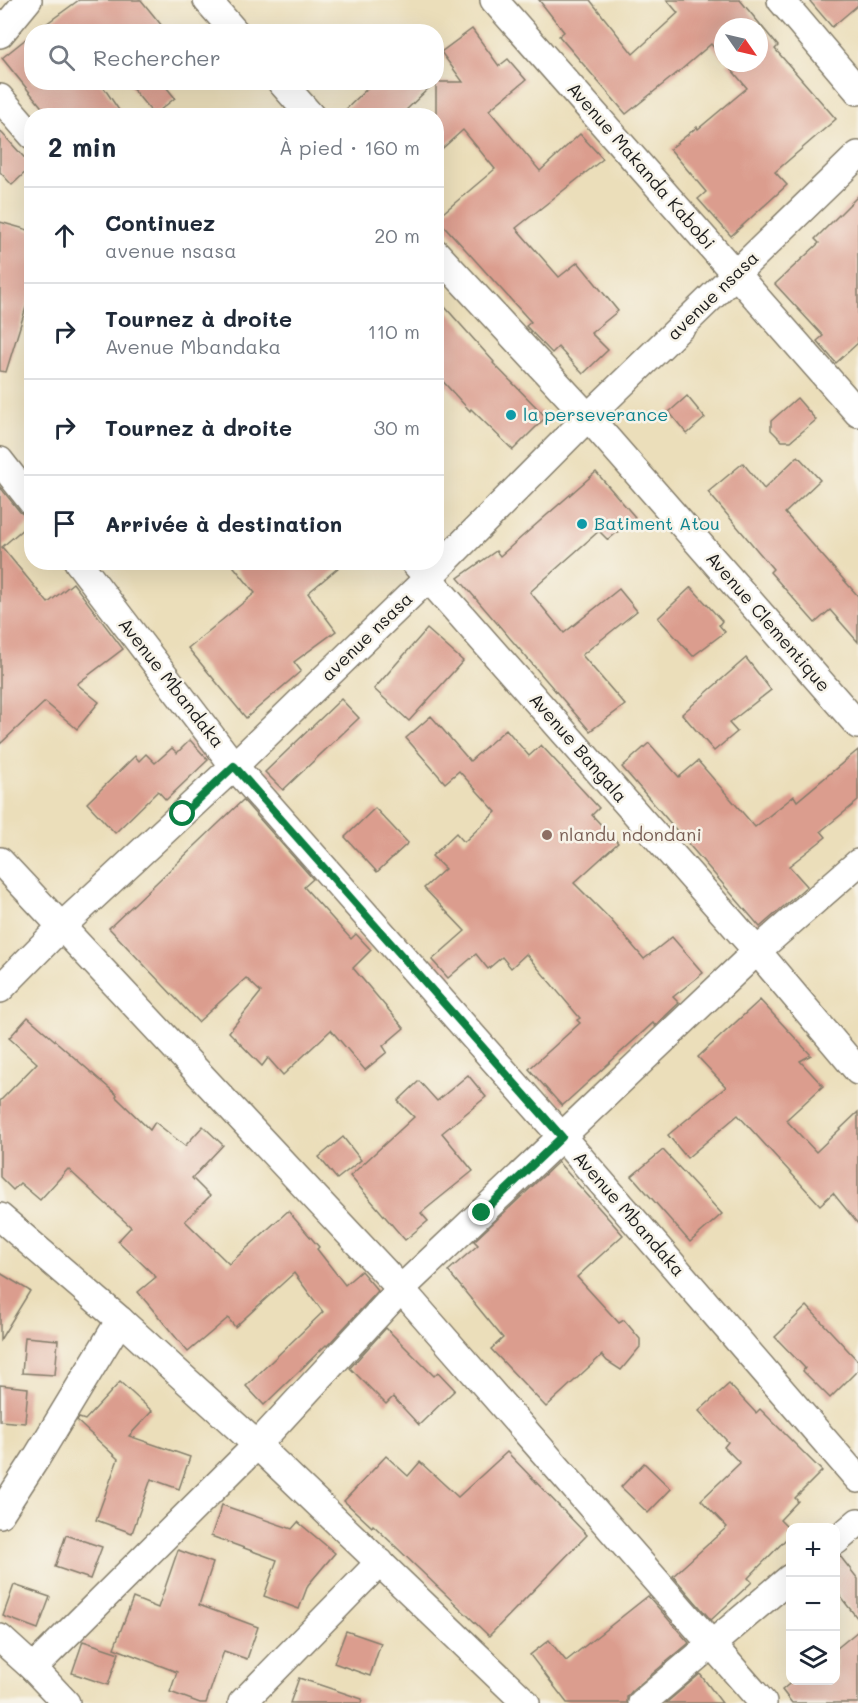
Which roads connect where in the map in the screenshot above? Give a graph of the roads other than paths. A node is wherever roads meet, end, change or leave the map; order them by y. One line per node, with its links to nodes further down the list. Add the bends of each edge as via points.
1 (28, 0): 6 (street)
2 (207, 0): 5 (street)
3 (494, 0): 14 (street, Avenue Makanda Kabobi)
4 (781, 0): 8 (street)
5 (228, 24)
6 (0, 34)
7 (288, 90): 10 (street)
8 (858, 91)
9 (0, 98): 11 (street)
10 (303, 108)
11 (24, 126)
12 (858, 155): 14 (street, avenue nsasa)
13 (444, 262): 16 (street, Avenue Clementique)
14 (736, 275): 15 (street, Avenue Makanda Kabobi); 16 (street, avenue nsasa)
15 (858, 413)
16 (588, 417): 19 (street, avenue nsasa); 22 (street, Avenue Clementique)
17 (0, 461): 18 (street)
18 (24, 492)
19 (444, 549)
20 (84, 570): 23 (street, Avenue Mbandaka)
21 (421, 570): 23 (street, avenue nsasa); 27 (street, Avenue Bangala)
22 (858, 725)
23 (234, 766): 26 (street, avenue nsasa); 30 (street, Avenue Mbandaka)
24 (0, 861): 26 (street)
25 (858, 863): 27 (street)
26 (62, 926): 28 (street, avenue nsasa); 32 (street)
27 (757, 951): 29 (street, Avenue Bangala); 30 (street)
28 (0, 989)
29 (858, 1071)
30 (562, 1137): 32 (street); 35 (street, Avenue Mbandaka)
31 (0, 1217): 33 (street)
32 (401, 1289): 34 (street); 42 (street)
33 (120, 1320): 34 (street); 36 (street)
34 (257, 1445): 39 (street); 43 (street)
35 (858, 1479)
36 (0, 1514)
37 (858, 1522): 38 (street)
38 (840, 1537)
39 (380, 1562): 45 (street); 46 (street)
40 (786, 1581): 42 (street)
41 (0, 1638): 43 (street)
42 (713, 1644): 47 (street); 48 (street)
43 (33, 1668): 44 (street)
44 (66, 1703)
45 (242, 1703)
46 (526, 1703)
47 (642, 1703)
48 (763, 1703)

